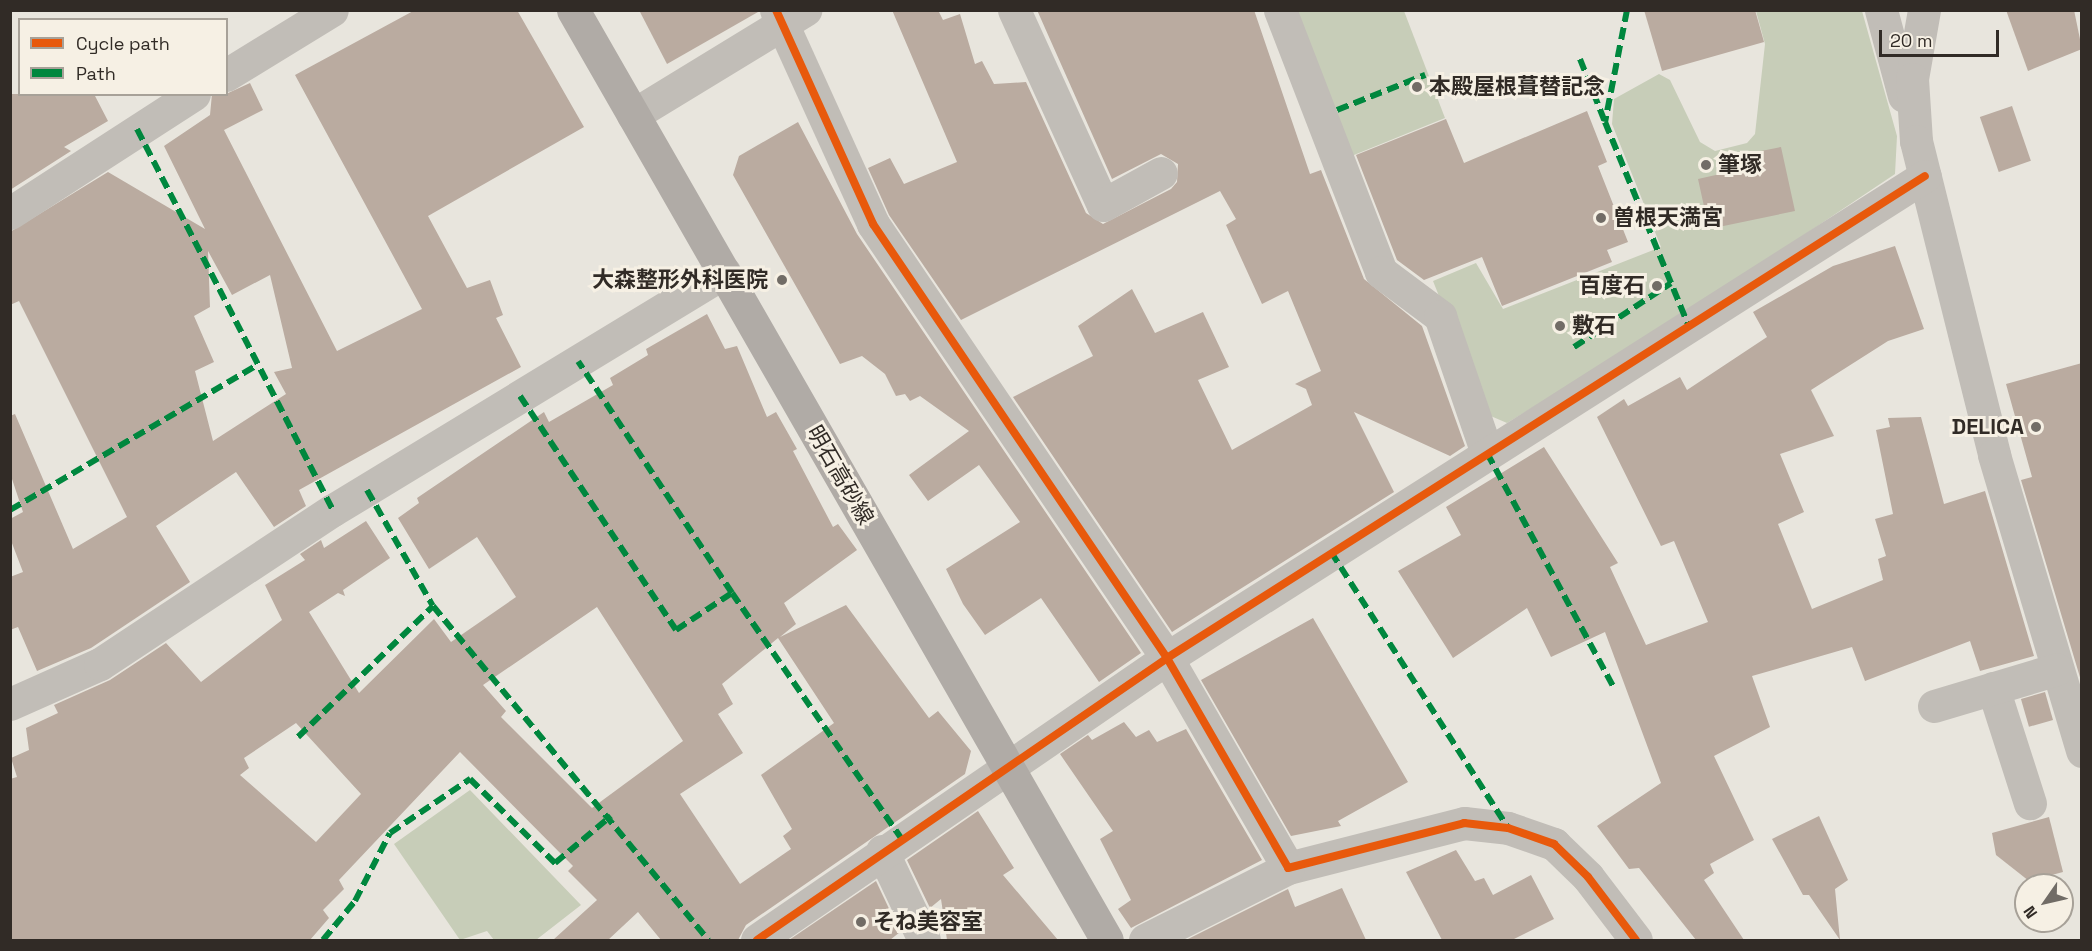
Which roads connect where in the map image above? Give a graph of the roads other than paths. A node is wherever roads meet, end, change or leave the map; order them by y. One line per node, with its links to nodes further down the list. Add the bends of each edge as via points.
1 (332, 10): 8 (street)
2 (573, 10): 10 (main road, 明石高砂線)
3 (1014, 10): 12 (street, via 1103,205)
4 (1280, 10): 16 (street, via 1381,272 1440,316)
5 (1881, 10): 11 (street)
6 (1924, 10): 11 (street, via 1912,79)
7 (788, 15): 10 (street); 17 (street, via 873,224)
8 (228, 74)
9 (191, 96): 14 (street)
10 (633, 115): 15 (main road, 明石高砂線)
11 (1916, 141): 13 (street)
12 (1161, 173)
13 (1925, 176): 16 (street); 18 (street, via 1994,455)
14 (10, 213)
15 (724, 272): 20 (street, via 333,510 100,664); 23 (main road, 明石高砂線)
16 (1487, 453): 17 (street)
17 (1167, 658): 23 (street); 26 (street)
18 (2057, 669): 19 (street); 22 (street)
19 (1993, 688): 21 (street); 24 (street)
20 (10, 704)
21 (1934, 706)
22 (2082, 751)
23 (1006, 765): 25 (street); 29 (main road, 明石高砂線)
24 (2030, 803)
25 (882, 851): 27 (street); 28 (street)
26 (1288, 868): 30 (street); 31 (street, via 1464,824 1508,828 1554,844 1588,877)
27 (757, 940)
28 (924, 940)
29 (1107, 940)
30 (1145, 940)
31 (1636, 940)

